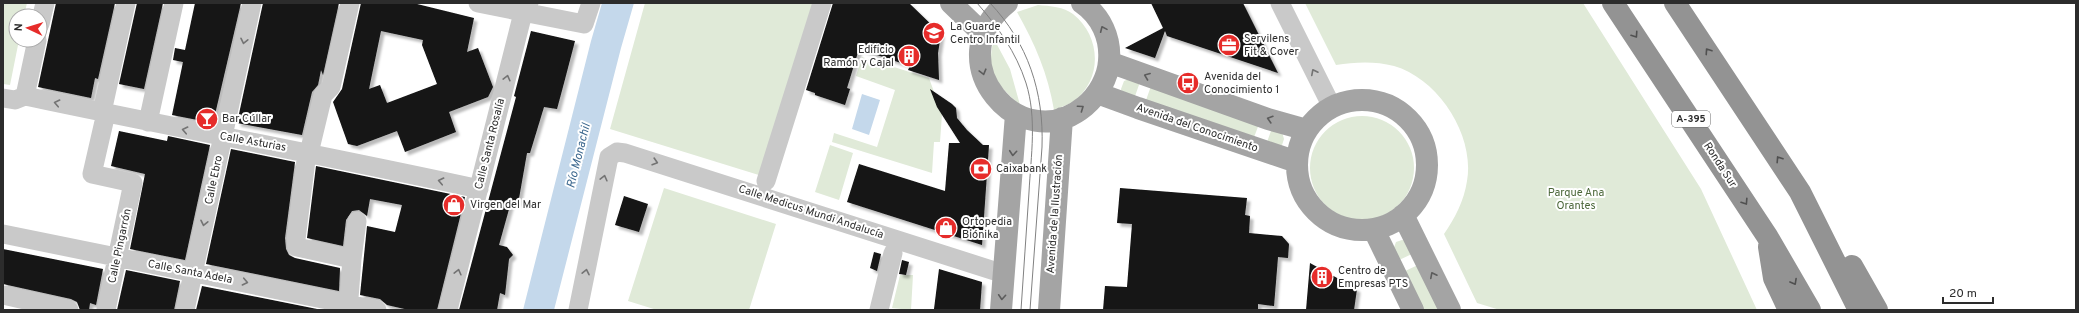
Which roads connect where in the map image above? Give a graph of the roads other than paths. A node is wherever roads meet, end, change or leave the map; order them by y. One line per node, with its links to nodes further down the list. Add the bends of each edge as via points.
1 (126, 3): 22 (street)
2 (174, 3): 25 (street)
3 (252, 3): 27 (street, Calle Ebro, one-way to 27)
4 (350, 3): 28 (street, via 331,87 323,94)
5 (478, 3): 14 (street)
6 (591, 3): 14 (street, via 584,24)
7 (822, 3): 30 (street)
8 (951, 3): 15 (main road)
9 (1006, 3): 15 (main road, via 994,14)
10 (1082, 3): 17 (main road, one-way to 10, via 1107,38 1103,27 1097,17)
11 (1280, 3): 21 (street, one-way to 11)
12 (1613, 3): 37 (highway, Ronda Sur / A-395, one-way to 37)
13 (1675, 3): 32 (highway, one-way to 13)
14 (526, 8): 31 (street, Calle Santa Rosalía, one-way to 14)
15 (983, 34): 23 (main road, one-way to 23, via 980,57 985,80 997,100)
16 (35, 48): 19 (street)
17 (1109, 62): 18 (main road, via 1105,78); 26 (main road, one-way to 17, via 1268,119)
18 (1097, 93): 24 (main road, one-way to 18, via 1082,109); 29 (main road, Avenida del Conocimiento)
19 (25, 96): 20 (street, Calle Asturias, via 15,100); 22 (street, Calle Asturias, one-way to 19)
20 (3, 98)
21 (1332, 107): 26 (main road, via 1319,116); 33 (main road, via 1353,100 1378,102 1401,114 1416,129 1424,149 1426,170 1424,182 1413,206)
22 (104, 113): 25 (street, Calle Asturias); 39 (street, Calle Pingarrón, via 92,174 133,183)
23 (1016, 114): 24 (main road, via 1037,120); 42 (main road, one-way to 42)
24 (1062, 118): 53 (main road, Avenida de la Ilustración)
25 (148, 122): 27 (street, Calle Asturias, one-way to 25)
26 (1307, 130): 29 (main road)
27 (223, 136): 28 (street, Calle Asturias); 41 (street, Calle Ebro, one-way to 41)
28 (307, 156): 31 (street, Calle Asturias, one-way to 28); 40 (street, via 297,247)
29 (1297, 162): 35 (main road, via 1303,192 1321,216 1332,223 1360,232)
30 (764, 188): 42 (street, Calle Medicus Mundi Andalucía); 50 (street, Calle Medicus Mundi Andalucía, one-way to 30, via 609,157 618,152 625,153)
31 (479, 189): 49 (street, Calle Santa Rosalía, one-way to 31)
32 (1800, 192): 58 (highway); 59 (highway, via 1824,216)
33 (1403, 215): 35 (main road, via 1390,224); 55 (main road, one-way to 33)
34 (356, 221): 40 (street)
35 (1374, 230): 54 (main road)
36 (3, 234): 39 (street, Calle Santa Adela)
37 (1767, 236): 56 (highway, via 1774,278); 57 (highway, Ronda Sur / A-395, one-way to 57)
38 (893, 252): 51 (street)
39 (118, 258): 41 (street, Calle Santa Adela); 46 (street, Calle Pingarrón)
40 (352, 259): 44 (street)
41 (193, 274): 47 (street, Calle Ebro); 48 (street, Calle Santa Adela, one-way to 48, via 211,275)
42 (1004, 274): 52 (main road, one-way to 52)
43 (3, 295): 45 (street)
44 (349, 298)
45 (69, 310)
46 (106, 310)
47 (186, 310)
48 (377, 310)
49 (448, 310)
50 (578, 310)
51 (879, 310)
52 (1001, 310)
53 (1049, 310)
54 (1413, 310)
55 (1450, 310)
56 (1789, 310)
57 (1810, 310)
58 (1858, 310)
59 (1877, 310)

